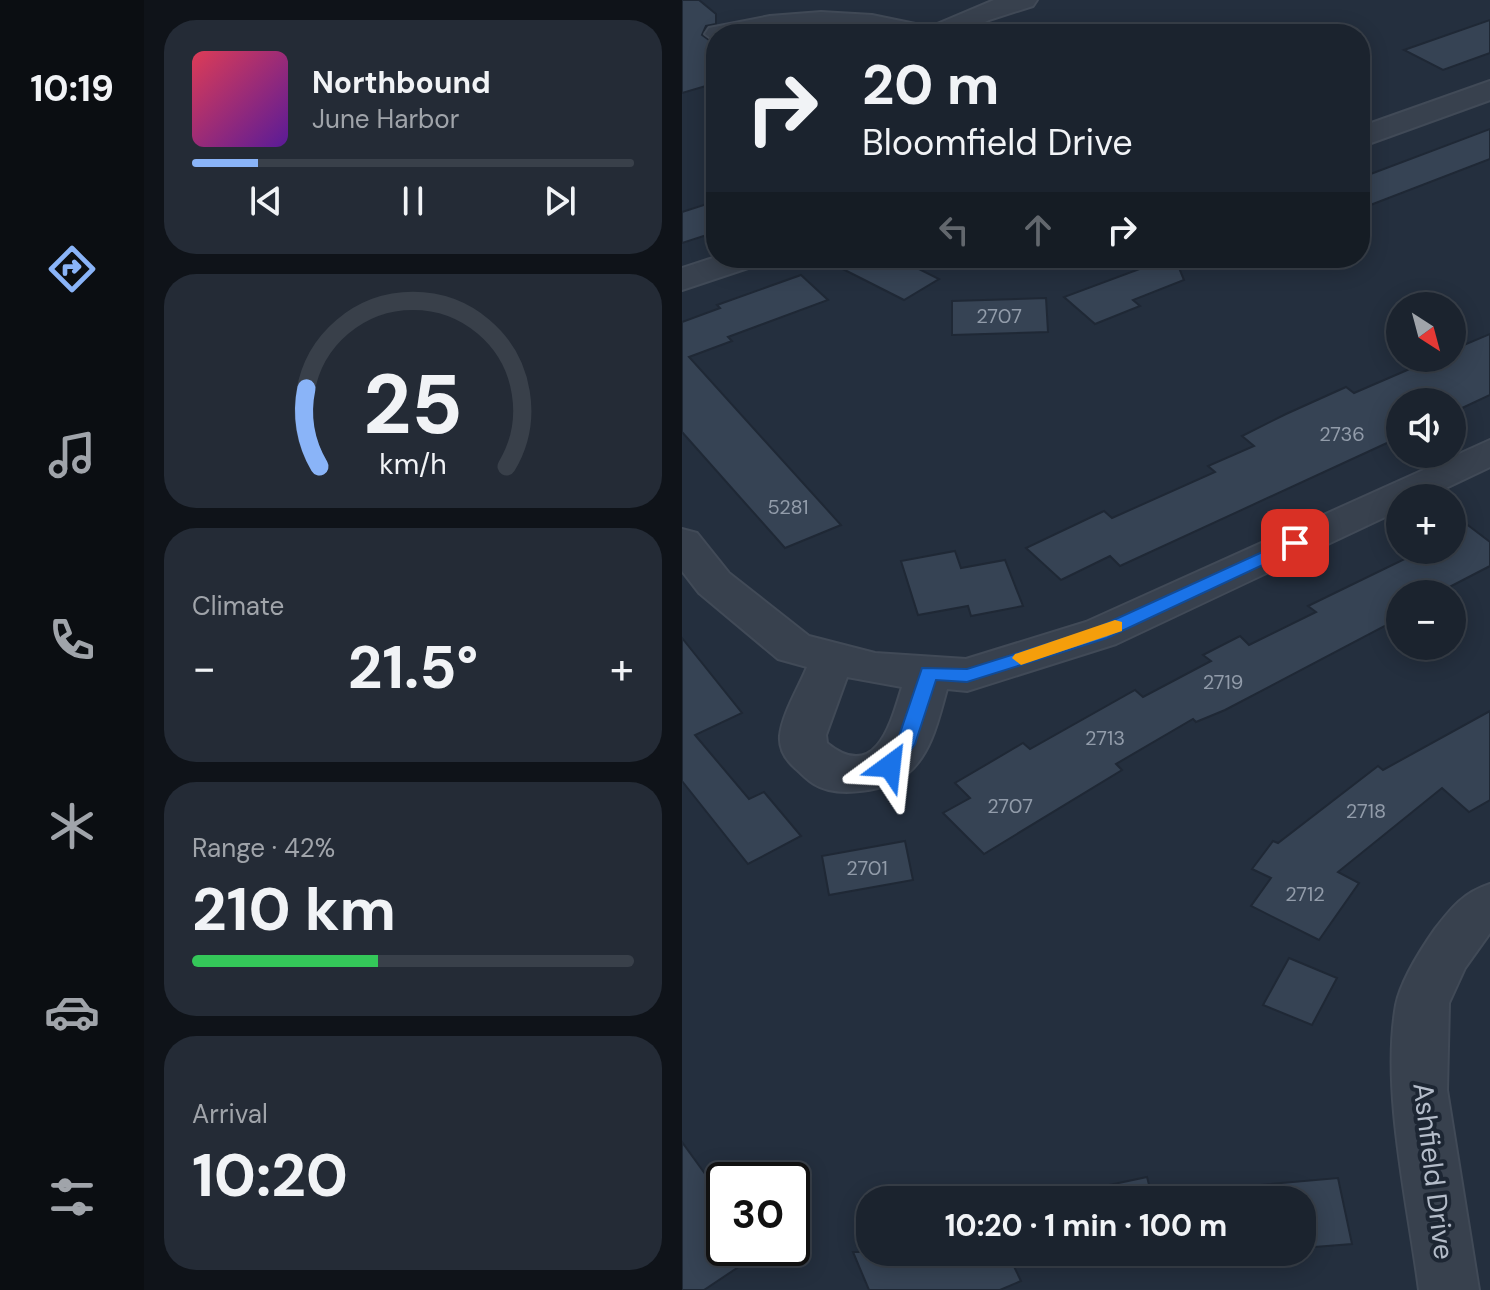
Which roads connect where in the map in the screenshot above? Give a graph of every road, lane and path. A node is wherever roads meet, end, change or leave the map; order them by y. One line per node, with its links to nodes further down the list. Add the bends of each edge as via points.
1 (1023, 0): 4 (street)
2 (762, 24): 3 (street)
3 (874, 24)
4 (959, 24)
5 (1490, 90): 6 (street)
6 (1370, 134)
7 (716, 268): 8 (street)
8 (682, 280)
9 (1490, 452): 12 (street, via 1101,633 967,675)
10 (682, 543): 11 (street, via 714,583 794,648)
11 (831, 661): 12 (street); 12 (street, via 803,735 805,750 832,773 877,772 890,766 906,744)
12 (929, 673)
13 (1490, 904): 14 (street, Ashfield Drive, via 1474,916 1445,956 1423,1003 1420,1090)
14 (1449, 1290)

